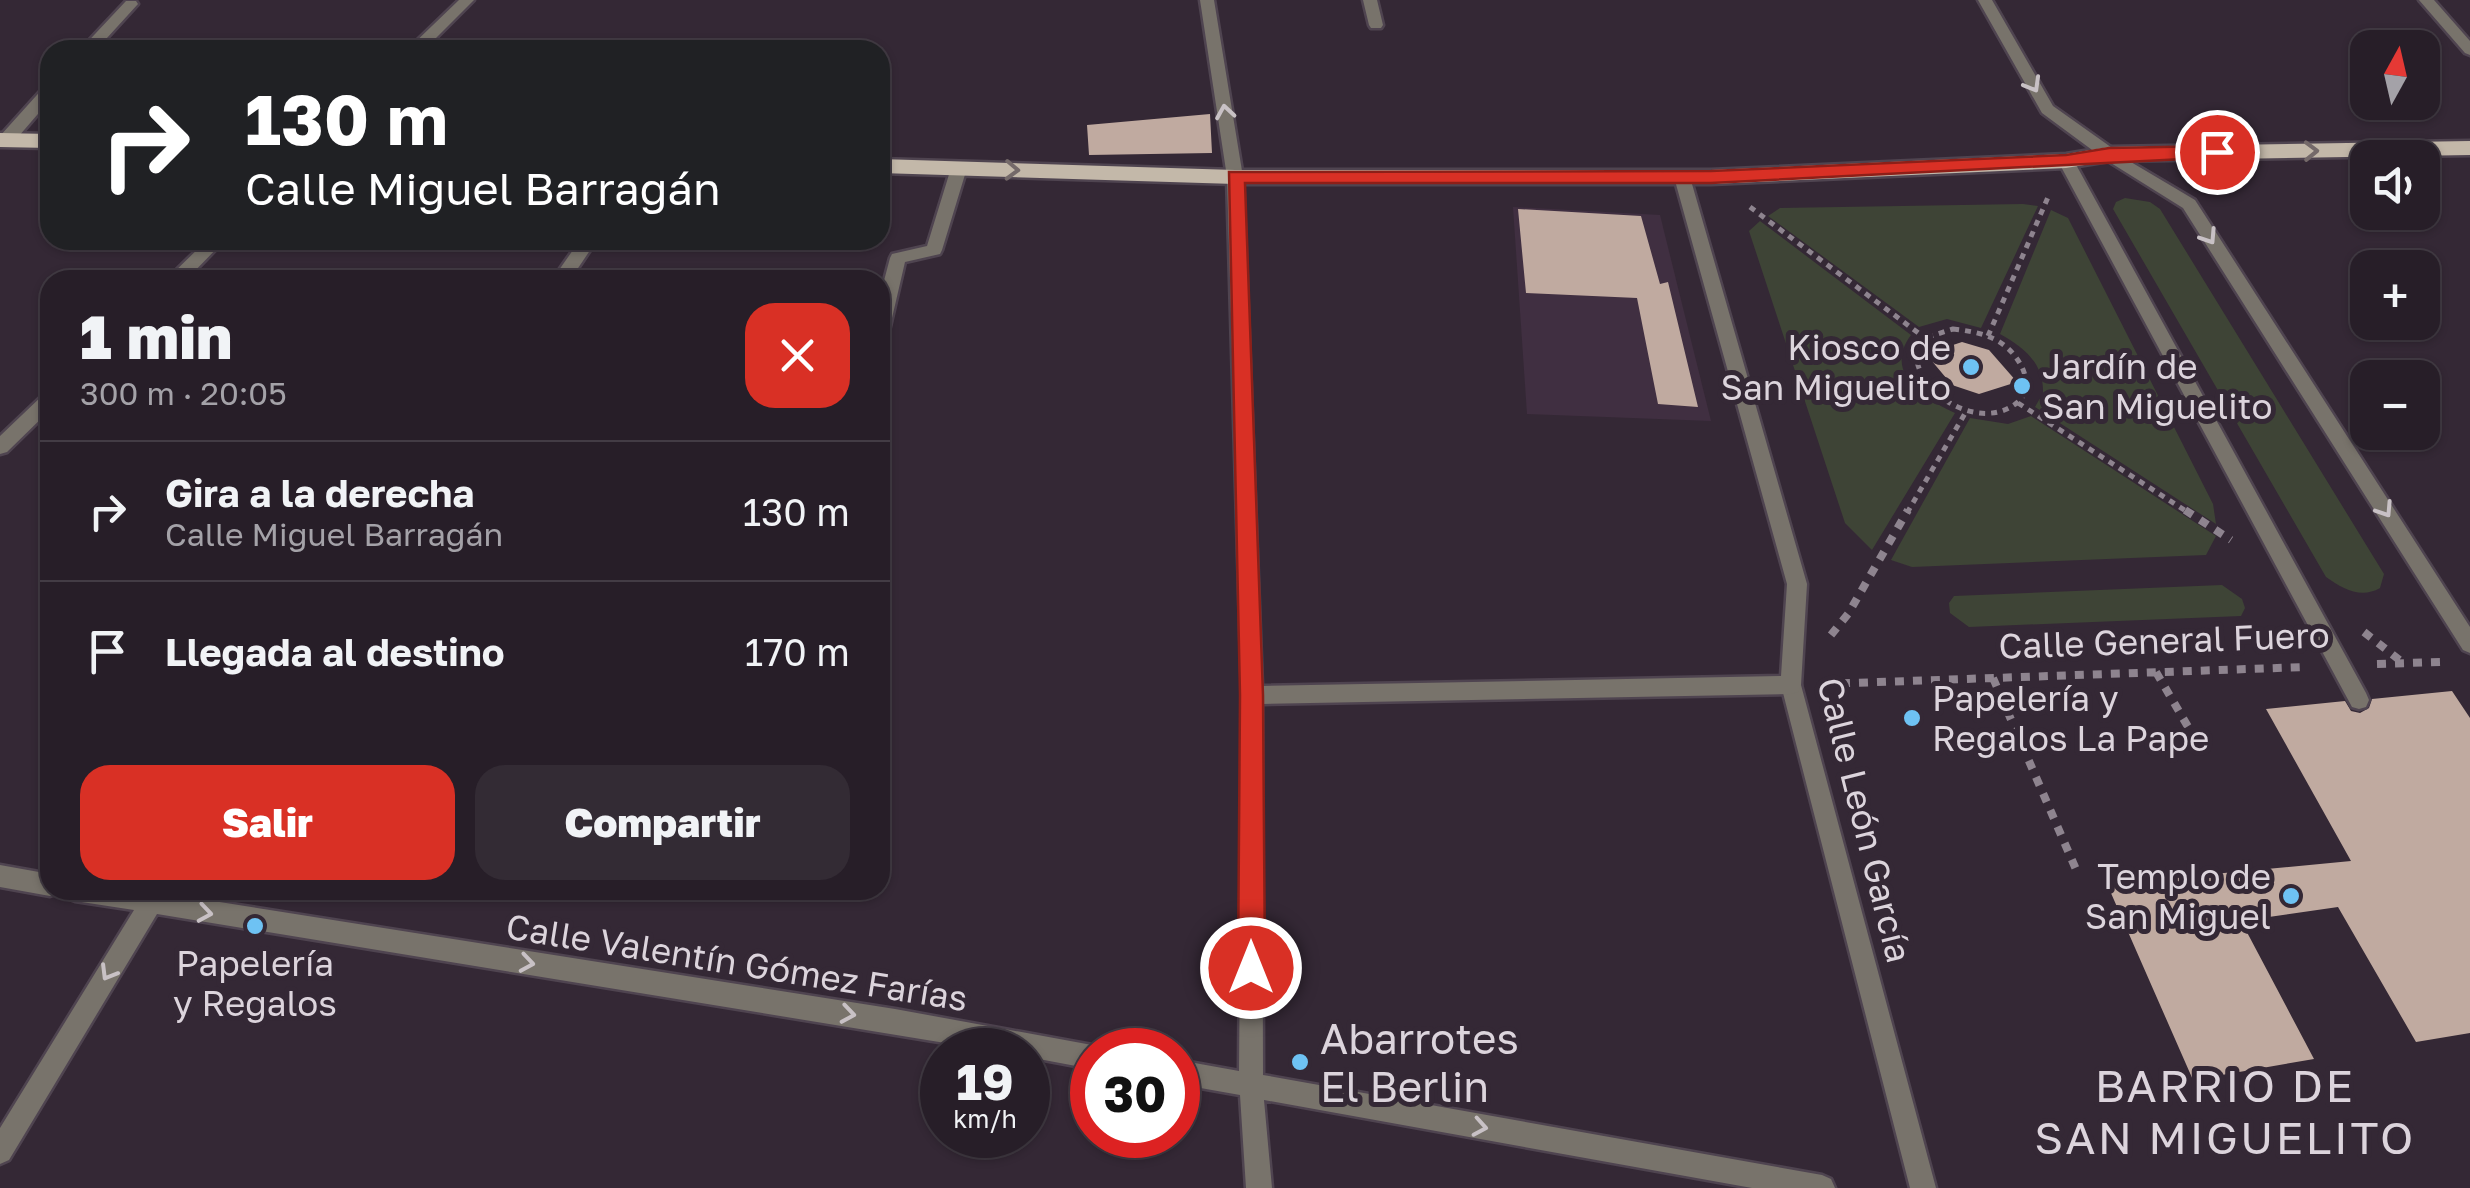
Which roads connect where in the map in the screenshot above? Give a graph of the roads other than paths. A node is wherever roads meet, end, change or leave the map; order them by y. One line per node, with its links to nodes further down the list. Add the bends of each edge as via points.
1 (467, 0): 9 (street)
2 (1207, 0): 19 (street, one-way to 2)
3 (1370, 0): 7 (street)
4 (1985, 0): 15 (street, one-way to 15, via 2048,109)
5 (2426, 0): 10 (street)
6 (131, 4): 8 (street)
7 (1376, 25)
8 (97, 40)
9 (425, 40)
10 (2470, 50)
11 (40, 101): 12 (street)
12 (3, 140): 13 (main road)
13 (40, 141)
14 (2470, 148): 15 (main road, one-way to 14)
15 (2109, 154): 16 (main road); 26 (street, one-way to 26, via 2188,204)
16 (2066, 161): 20 (main road); 29 (street)
17 (890, 166): 18 (main road)
18 (959, 168): 19 (main road, one-way to 19); 23 (street, via 934,250 898,258)
19 (1235, 177): 20 (main road); 28 (street)
20 (1682, 177): 27 (street, Calle León García, via 1796,584)
21 (206, 250): 22 (street)
22 (186, 270)
23 (890, 291)
24 (40, 408): 25 (street)
25 (0, 446)
26 (2466, 641)
27 (1791, 685): 28 (street); 40 (street, Calle León García)
28 (1252, 695): 36 (street)
29 (2360, 700)
30 (0, 876): 31 (street)
31 (40, 883)
32 (153, 900): 37 (street, one-way to 37)
33 (173, 900): 34 (street, Calle Valentín Gómez Farías, one-way to 34)
34 (1070, 1053)
35 (1200, 1076): 36 (street)
36 (1251, 1085): 38 (street); 39 (street, one-way to 39)
37 (0, 1151)
38 (1259, 1188)
39 (1822, 1188)
40 (1923, 1188)

